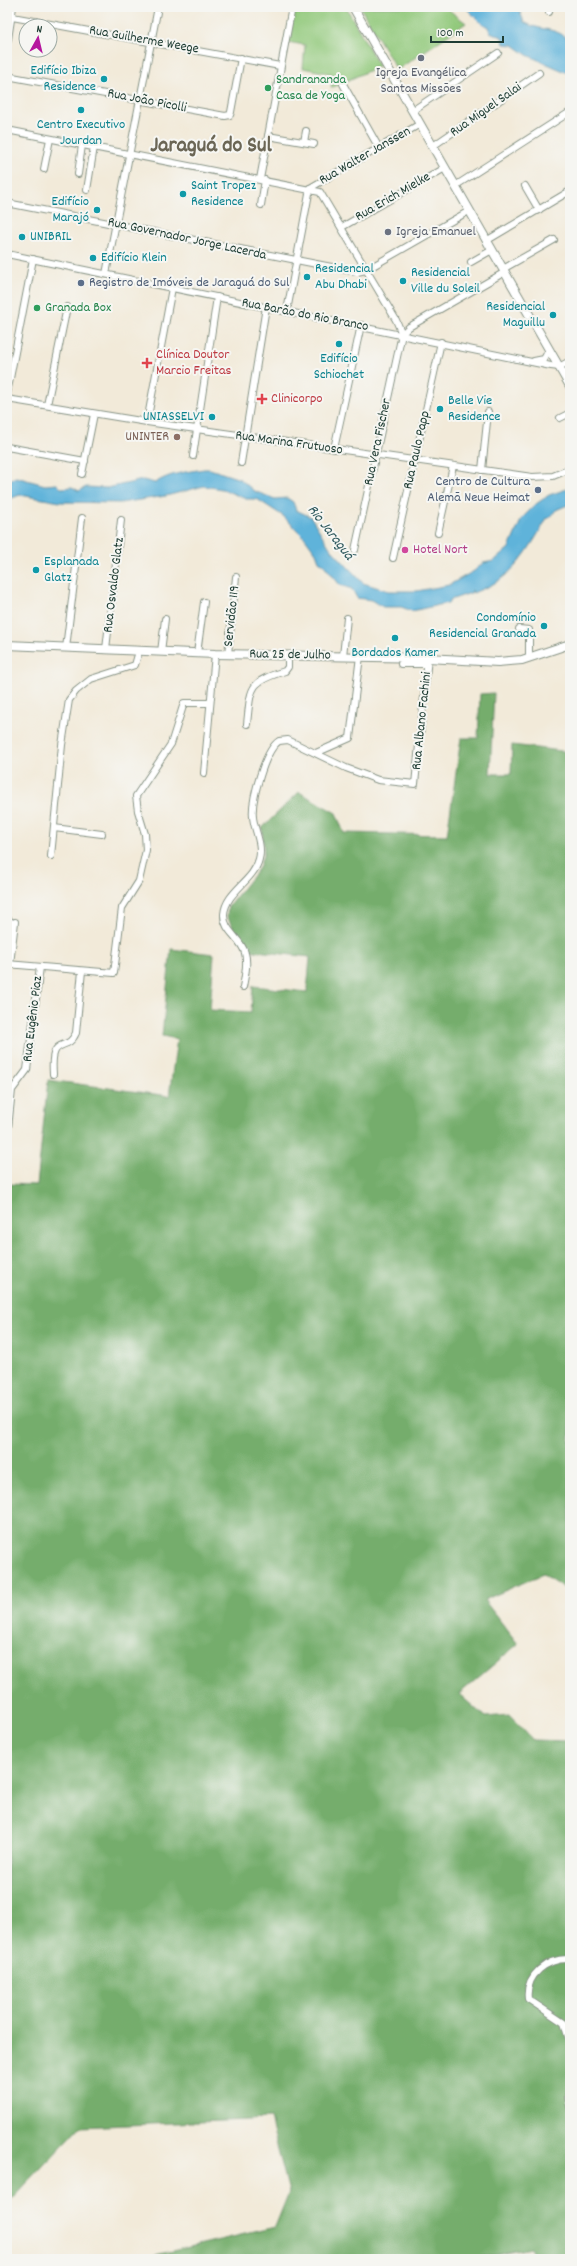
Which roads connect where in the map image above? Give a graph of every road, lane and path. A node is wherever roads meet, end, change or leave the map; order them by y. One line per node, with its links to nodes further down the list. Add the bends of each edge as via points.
1 (12, 7): 5 (main road)
2 (158, 7): 7 (street)
3 (292, 7): 10 (street)
4 (353, 7): 15 (main road)
5 (9, 16): 6 (main road); 7 (street, Rua Guilherme Weege)
6 (7, 39)
7 (151, 41): 9 (street, Rua Guilherme Weege); 14 (street)
8 (498, 53): 15 (street)
9 (241, 58): 10 (street, Rua Guilherme Weege); 14 (street, Rua João Picolli, via 230,115)
10 (280, 66): 20 (street)
11 (539, 73): 25 (street, Rua Miguel Salai)
12 (7, 76): 14 (street, Rua João Picolli)
13 (343, 84): 27 (street)
14 (140, 100): 28 (street)
15 (412, 111): 17 (main road)
16 (570, 112): 33 (street)
17 (420, 124): 25 (main road); 27 (street, Rua Walter Janssen)
18 (7, 130): 21 (street)
19 (306, 131): 22 (street)
20 (268, 136): 22 (street); 32 (street)
21 (50, 139): 24 (street); 30 (street)
22 (304, 142): 23 (street)
23 (314, 144)
24 (82, 145): 26 (street); 31 (street)
25 (433, 146): 29 (main road)
26 (94, 147): 28 (street); 36 (street)
27 (379, 148): 35 (street, Rua Walter Janssen)
28 (129, 154): 32 (street); 42 (street)
29 (445, 168): 33 (main road); 43 (street, Rua Erich Mielke)
30 (44, 169)
31 (78, 174)
32 (262, 180): 35 (street); 39 (street)
33 (455, 186): 41 (main road)
34 (526, 186): 40 (street)
35 (310, 188): 43 (street, via 322,194); 49 (street)
36 (87, 190)
37 (570, 191): 40 (street)
38 (7, 203): 42 (street, Rua Governador Jorge Lacerda)
39 (261, 205)
40 (539, 210): 44 (street)
41 (469, 211): 44 (main road); 51 (street)
42 (116, 224): 49 (street, Rua Governador Jorge Lacerda); 53 (street)
43 (342, 227): 51 (street)
44 (486, 240): 46 (main road)
45 (554, 240): 52 (street)
46 (492, 250): 50 (street); 52 (main road)
47 (7, 254): 48 (street, Rua Barão do Rio Branco)
48 (33, 259): 53 (street, Rua Barão do Rio Branco); 67 (street)
49 (296, 262): 51 (street, Rua Governador Jorge Lacerda, via 352,272); 58 (street)
50 (471, 262)
51 (366, 270): 60 (street)
52 (504, 271): 60 (street); 62 (main road)
53 (106, 274): 54 (street, Rua Barão do Rio Branco)
54 (172, 288): 55 (street, Rua Barão do Rio Branco); 74 (street)
55 (217, 297): 57 (street, Rua Barão do Rio Branco); 75 (street)
56 (67, 307): 69 (street)
57 (266, 307): 58 (street, Rua Barão do Rio Branco); 76 (street)
58 (287, 311): 59 (street, Rua Barão do Rio Branco)
59 (361, 326): 60 (street, Rua Barão do Rio Branco); 78 (street)
60 (402, 334): 61 (street, Rua Barão do Rio Branco); 79 (street, Rua Vera Fischer)
61 (441, 342): 63 (street, Rua Barão do Rio Branco); 81 (street, Rua Paulo Papp)
62 (549, 350): 63 (street, via 544,359); 65 (main road)
63 (533, 361): 65 (street, Rua Barão do Rio Branco)
64 (570, 361): 65 (street)
65 (559, 367): 66 (main road)
66 (570, 386)
67 (7, 394)
68 (7, 399): 69 (street, Rua Marina Frutuoso)
69 (47, 406): 72 (street, Rua Marina Frutuoso)
70 (488, 412): 86 (street)
71 (570, 413): 73 (street)
72 (94, 414): 74 (street, Rua Marina Frutuoso); 82 (street)
73 (560, 418)
74 (147, 422): 75 (street, Rua Marina Frutuoso)
75 (197, 430): 76 (street, Rua Marina Frutuoso); 80 (street)
76 (245, 436): 78 (street, Rua Marina Frutuoso); 83 (street)
77 (7, 447): 82 (street)
78 (334, 449): 79 (street, Rua Marina Frutuoso)
79 (376, 455): 81 (street, Rua Marina Frutuoso); 91 (street, Rua Vera Fischer)
80 (193, 456)
81 (414, 460): 84 (street, Rua Marina Frutuoso); 92 (street, Rua Paulo Papp)
82 (85, 461): 87 (street)
83 (241, 463)
84 (453, 466): 86 (street, Rua Marina Frutuoso); 90 (street)
85 (570, 469): 86 (street, Rua Marina Frutuoso, via 542,478)
86 (482, 470)
87 (82, 474)
88 (82, 518): 100 (street)
89 (121, 520): 101 (street, Rua Osvaldo Glatz)
90 (438, 533)
91 (355, 550)
92 (393, 558)
93 (236, 577): 106 (street, Servidão 119)
94 (204, 602): 104 (street)
95 (347, 618): 108 (street)
96 (165, 619): 103 (street)
97 (520, 629): 110 (street, via 529,630)
98 (570, 644): 110 (main road, Rua 25 de Julho)
99 (7, 645): 100 (main road, Rua 25 de Julho)
100 (66, 648): 101 (main road, Rua 25 de Julho)
101 (106, 649): 102 (main road, Rua 25 de Julho)
102 (139, 651): 103 (main road, Rua 25 de Julho); 117 (street, via 135,665 91,680 69,700)
103 (161, 652): 104 (main road, Rua 25 de Julho)
104 (197, 653): 105 (main road, Rua 25 de Julho)
105 (215, 654): 106 (main road, Rua 25 de Julho); 113 (street)
106 (228, 654): 107 (main road, Rua 25 de Julho)
107 (288, 655): 108 (main road, Rua 25 de Julho); 114 (street, via 288,667 285,671 272,675 252,688)
108 (343, 656): 109 (main road, Rua 25 de Julho)
109 (360, 656): 111 (main road, Rua 25 de Julho); 115 (street, via 350,738)
110 (530, 657): 111 (main road, Rua 25 de Julho, via 510,662)
111 (428, 661): 112 (street); 115 (street, Rua Albano Fachini, via 415,784 378,780)
112 (401, 664)
113 (210, 703): 116 (street); 123 (street, via 184,703 171,744 136,796 146,850 139,881 122,908 114,973)
114 (247, 724)
115 (316, 754): 124 (street, via 284,739 276,743 266,759 253,806 253,819 260,848 259,859 247,880 228,899 224,915 227,927 246,954)
116 (204, 773)
117 (54, 828): 118 (street); 119 (street)
118 (102, 834)
119 (51, 856)
120 (7, 955): 121 (street, via 12,921)
121 (9, 964): 122 (street)
122 (40, 967): 123 (street); 126 (street, Rua Eugênio Piaz, via 27,1070 12,1090)
123 (82, 971): 125 (street, via 76,1033 72,1040 56,1048 53,1053)
124 (243, 987)
125 (53, 1074)
126 (7, 1138)
127 (570, 1959): 128 (street, via 543,1966 536,1972 527,1990 528,1998 564,2023)
128 (570, 2043)
129 (570, 2084): 130 (street)
130 (570, 2107)

